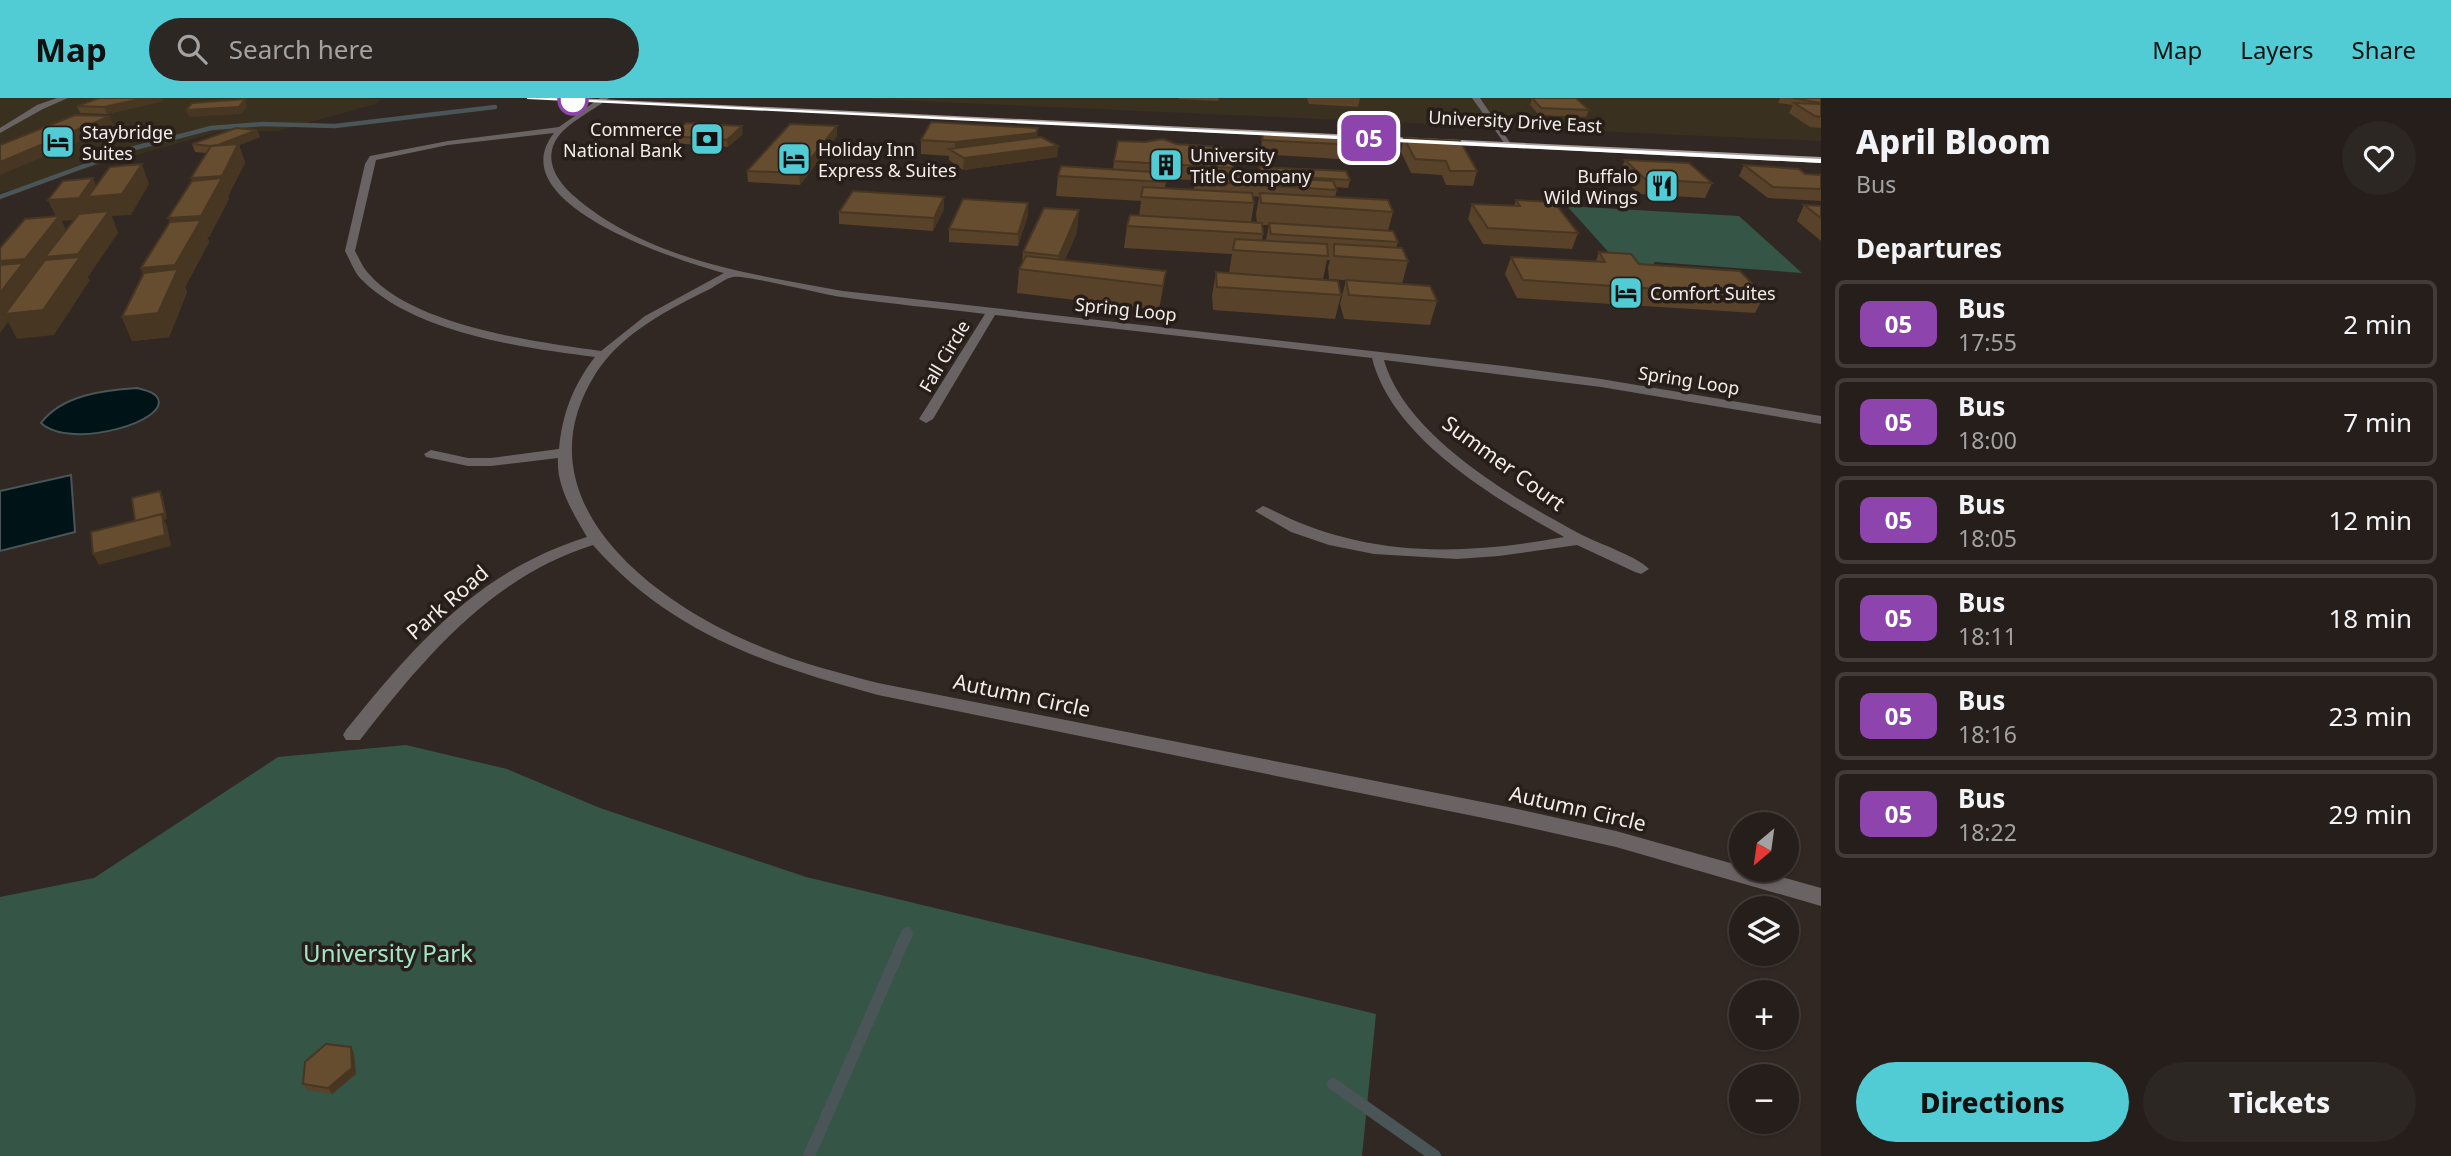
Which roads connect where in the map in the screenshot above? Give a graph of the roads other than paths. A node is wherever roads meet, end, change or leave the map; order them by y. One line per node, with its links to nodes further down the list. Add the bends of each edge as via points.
1 (64, 98): 8 (street)
2 (530, 98): 5 (main road, University Drive East)
3 (704, 98): 6 (main road, University Drive East)
4 (1476, 98): 9 (street)
5 (602, 100): 6 (main road, University Drive East); 7 (street, Spring Loop)
6 (1091, 121): 9 (main road, University Drive East); 10 (main road, University Drive East)
7 (564, 129): 13 (street, Spring Loop, via 551,142 547,157 555,181 572,201 632,238); 15 (street, via 480,138 373,158 350,251 362,276 376,288 452,325 504,340)
8 (0, 131)
9 (1504, 136): 10 (street); 11 (main road, University Drive East)
10 (1510, 145): 12 (main road, University Drive East)
11 (1821, 151)
12 (1819, 159)
13 (734, 272): 14 (street, Spring Loop, via 843,294); 15 (street, Autumn Circle, via 655,315)
14 (992, 311): 16 (street, Spring Loop); 17 (street, Fall Circle)
15 (604, 355): 19 (street, Autumn Circle, via 574,406)
16 (1377, 355): 18 (street, Spring Loop, via 1601,383); 23 (street, Summer Court, via 1390,392 1420,428 1479,476)
17 (926, 419)
18 (1821, 420)
19 (563, 453): 20 (street, via 491,462); 22 (street, Autumn Circle, via 567,484)
20 (431, 454)
21 (1263, 511): 23 (street, via 1283,524 1329,541 1419,553 1495,553)
22 (596, 539): 25 (street, Park Road, via 531,564 501,583 421,654); 26 (street, Autumn Circle, via 630,575 663,600 705,627 784,663 878,689 1616,839)
23 (1576, 540): 24 (street, Summer Court)
24 (1641, 569)
25 (353, 735)
26 (1821, 897)

